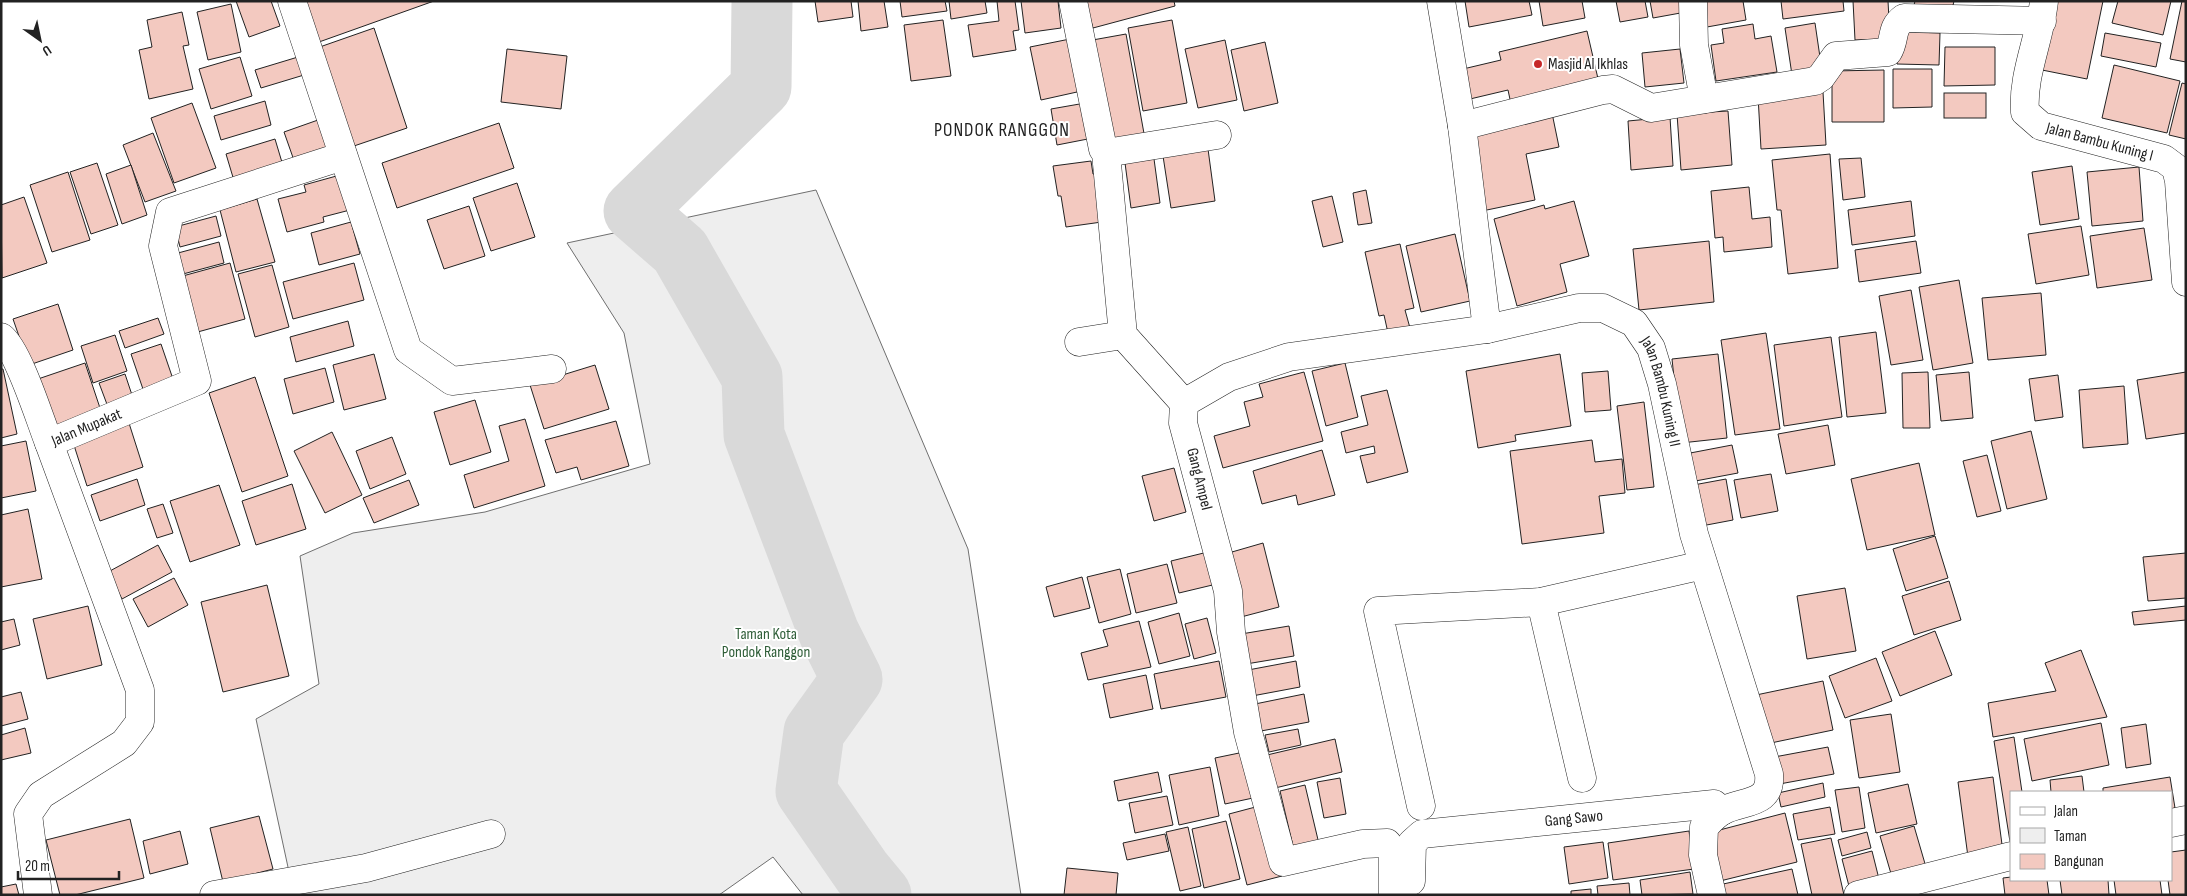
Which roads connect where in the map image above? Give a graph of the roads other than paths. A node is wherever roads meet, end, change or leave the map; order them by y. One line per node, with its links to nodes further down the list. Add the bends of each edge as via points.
1 (292, 1): 10 (street)
2 (1073, 1): 9 (street)
3 (1441, 1): 7 (street)
4 (1693, 1): 6 (street, via 1694,45)
5 (2043, 11): 6 (street, via 1904,18 1893,29 1888,52 1836,56 1815,81); 11 (street, Jalan Bambu Kuning I, via 2023,94 2025,112 2041,126 2164,159 2176,168)
6 (1704, 100): 7 (street, via 1651,108 1613,89 1602,90)
7 (1462, 126): 12 (street)
8 (1217, 135): 9 (street)
9 (1106, 153): 13 (street)
10 (343, 156): 16 (street, via 408,350 452,381); 18 (street, Jalan Mupakat, via 170,212 163,246 197,381)
11 (2186, 282)
12 (1487, 329): 17 (street, via 1289,357 1229,377); 19 (street, Jalan Bambu Kuning II, via 1579,308 1603,308 1634,323 1651,348 1662,384)
13 (1123, 335): 15 (street); 17 (street)
14 (1, 337): 18 (street, via 7,341 14,355)
15 (1079, 342)
16 (552, 369)
17 (1184, 403): 30 (street, Gang Ampel, via 1183,423 1228,591 1231,632 1248,732 1283,862 1363,844 1388,843 1393,850)
18 (49, 443): 28 (street, Jalan Mupakat, via 140,690 140,722 124,743 41,795 28,814)
19 (1703, 565): 20 (street); 23 (street, Jalan Bambu Kuning II, via 1766,761 1770,785 1763,796)
20 (1541, 602): 21 (street); 22 (street, via 1378,611)
21 (1582, 778)
22 (1421, 806)
23 (1722, 811): 31 (street, Gang Sawo, via 1714,804 1422,834 1412,843); 32 (street, Jalan Bambu Kuning II, via 1704,827 1703,855)
24 (2186, 820): 25 (street)
25 (2172, 823)
26 (491, 834): 29 (street, via 366,868)
27 (2010, 856): 33 (street)
28 (38, 895)
29 (214, 895)
30 (1393, 895)
31 (1412, 895)
32 (1712, 895)
33 (1858, 895)

